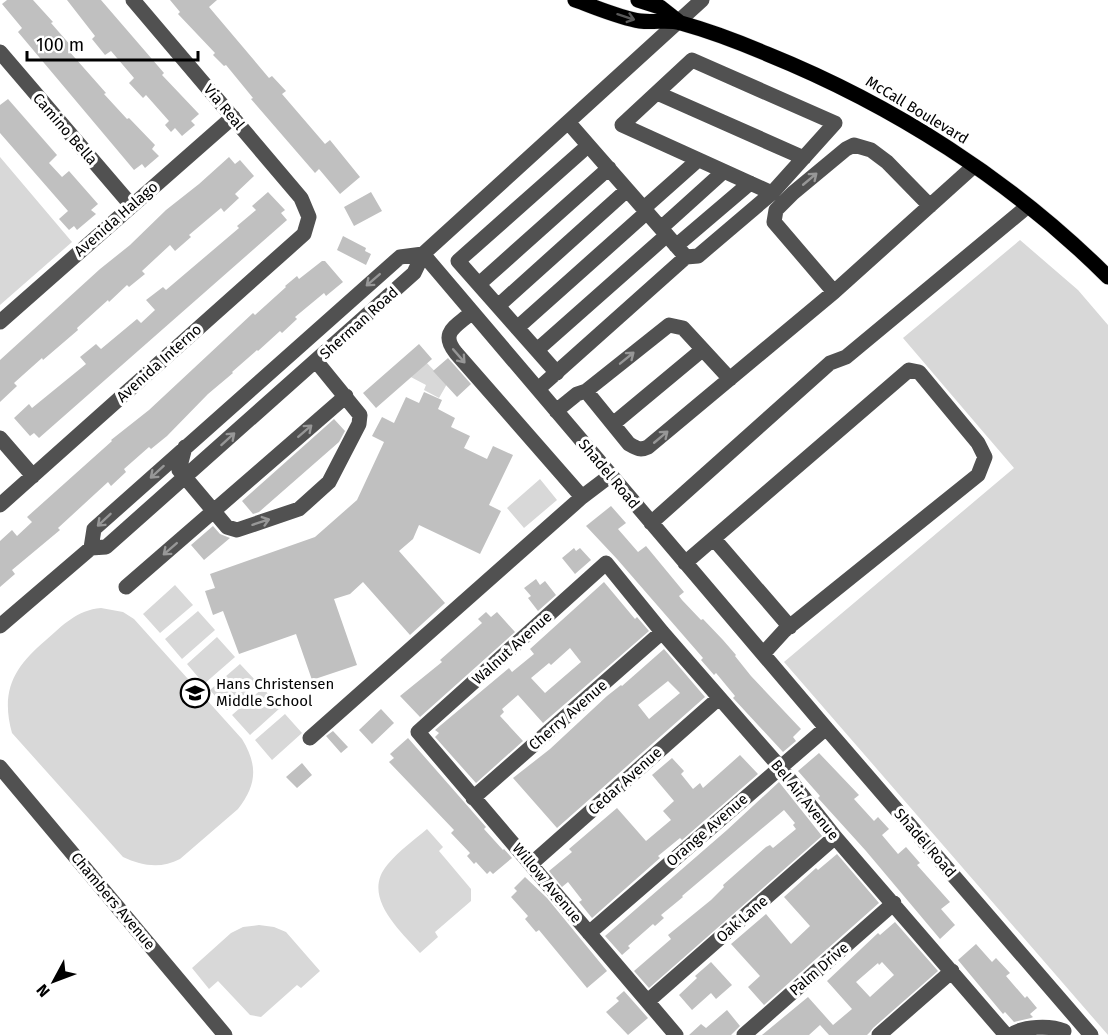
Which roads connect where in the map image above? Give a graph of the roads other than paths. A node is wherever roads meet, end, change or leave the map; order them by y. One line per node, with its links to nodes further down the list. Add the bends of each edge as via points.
1 (133, 0): 8 (street, Via Real)
2 (575, 0): 5 (main road, McCall Boulevard, one-way to 5, via 639,21)
3 (638, 0): 5 (main road, McCall Boulevard, via 660,7)
4 (702, 0): 5 (street, Sherman Road)
5 (679, 22): 9 (street, Sherman Road); 13 (main road, McCall Boulevard, via 743,44 851,91)
6 (0, 52): 19 (street, Camino Bella)
7 (657, 93): 11 (street); 11 (street, via 692,60 835,123); 12 (street, via 622,125)
8 (233, 117): 19 (street, Avenida Halago); 23 (street, Via Real, via 301,198)
9 (568, 122): 14 (street); 25 (street, Sherman Road)
10 (582, 151): 27 (street, via 458,261)
11 (804, 158): 18 (street)
12 (698, 160): 15 (street); 22 (street)
13 (974, 166): 20 (street); 21 (main road, McCall Boulevard)
14 (609, 168): 17 (street); 27 (street)
15 (723, 172): 16 (street); 24 (street)
16 (750, 183): 18 (street); 24 (street)
17 (627, 190): 22 (street); 29 (street)
18 (772, 193): 24 (street, via 698,256)
19 (131, 205): 31 (street, Avenida Halago)
20 (930, 206): 28 (street); 28 (street, one-way to 20, via 774,222 776,210 793,193 854,145 871,150 887,162)
21 (1028, 206): 26 (main road, McCall Boulevard); 51 (street, via 846,357 830,363)
22 (645, 210): 24 (street); 32 (street)
23 (309, 217): 46 (street, Avenida Interno, via 304,234)
24 (673, 242): 33 (street); 36 (street)
25 (423, 254): 30 (street, Shadel Road); 35 (street, Sherman Road, via 414,273); 44 (street, one-way to 44, via 400,257)
26 (1108, 277)
27 (479, 284): 29 (street)
28 (834, 292): 37 (street)
29 (498, 306): 32 (street)
30 (472, 312): 38 (street, Shadel Road); 48 (street, one-way to 48, via 452,330 448,343)
31 (0, 322)
32 (517, 328): 33 (street)
33 (537, 350): 36 (street)
34 (702, 350): 37 (street); 39 (street, one-way to 34, via 669,325 683,328); 42 (street)
35 (316, 361): 40 (street); 47 (street, Sherman Road, one-way to 35)
36 (557, 372): 38 (street)
37 (730, 379): 42 (street, one-way to 37, via 629,444 643,450)
38 (538, 389): 41 (street, Shadel Road)
39 (586, 391): 41 (street); 42 (street)
40 (345, 396): 50 (street, one-way to 40); 50 (street, one-way to 40, via 227,526 237,530 299,509 329,482 359,424 360,415)
41 (556, 411): 45 (street, Shadel Road)
42 (613, 423)
43 (0, 438): 46 (street)
44 (185, 447): 47 (street, via 179,470); 53 (street, one-way to 53, via 94,529)
45 (611, 475): 48 (street); 51 (street, Shadel Road)
46 (33, 476): 49 (street, Avenida Interno)
47 (185, 478): 50 (street); 53 (street, Sherman Road, via 106,548)
48 (582, 497): 64 (street)
49 (0, 505)
50 (214, 511): 56 (street, one-way to 56)
51 (651, 523): 55 (street, Shadel Road)
52 (714, 539): 55 (street); 58 (street); 58 (street, via 909,370 919,372 978,443 985,458 978,475)
53 (91, 548): 57 (street, Sherman Road)
54 (606, 563): 59 (street, Bel Air Avenue); 63 (street, Walnut Avenue)
55 (685, 563): 60 (street, Shadel Road)
56 (126, 587)
57 (0, 626)
58 (790, 627): 60 (street)
59 (662, 632): 61 (street, Bel Air Avenue); 67 (street, Cherry Avenue)
60 (763, 654): 62 (street, Shadel Road)
61 (719, 698): 65 (street, Bel Air Avenue); 69 (street, Cedar Avenue)
62 (826, 728): 65 (street, Orange Avenue); 74 (street, Shadel Road)
63 (418, 732): 67 (street, Willow Avenue)
64 (310, 738)
65 (779, 766): 68 (street, Bel Air Avenue); 71 (street, Orange Avenue)
66 (0, 767): 76 (street, Chambers Avenue)
67 (473, 798): 69 (street, Willow Avenue)
68 (835, 837): 70 (street, Bel Air Avenue); 73 (street, Oak Lane)
69 (531, 864): 71 (street, Willow Avenue)
70 (894, 903): 72 (street, Bel Air Avenue); 78 (street, Palm Drive)
71 (589, 933): 73 (street, Willow Avenue)
72 (952, 971): 79 (street); 80 (street, Bel Air Avenue)
73 (648, 1002): 77 (street, Willow Avenue)
74 (1087, 1030): 75 (street)
75 (1062, 1033): 81 (street, via 1055,1027)
76 (225, 1035)
77 (676, 1035)
78 (744, 1035)
79 (879, 1035)
80 (1006, 1035)
81 (1011, 1035)

